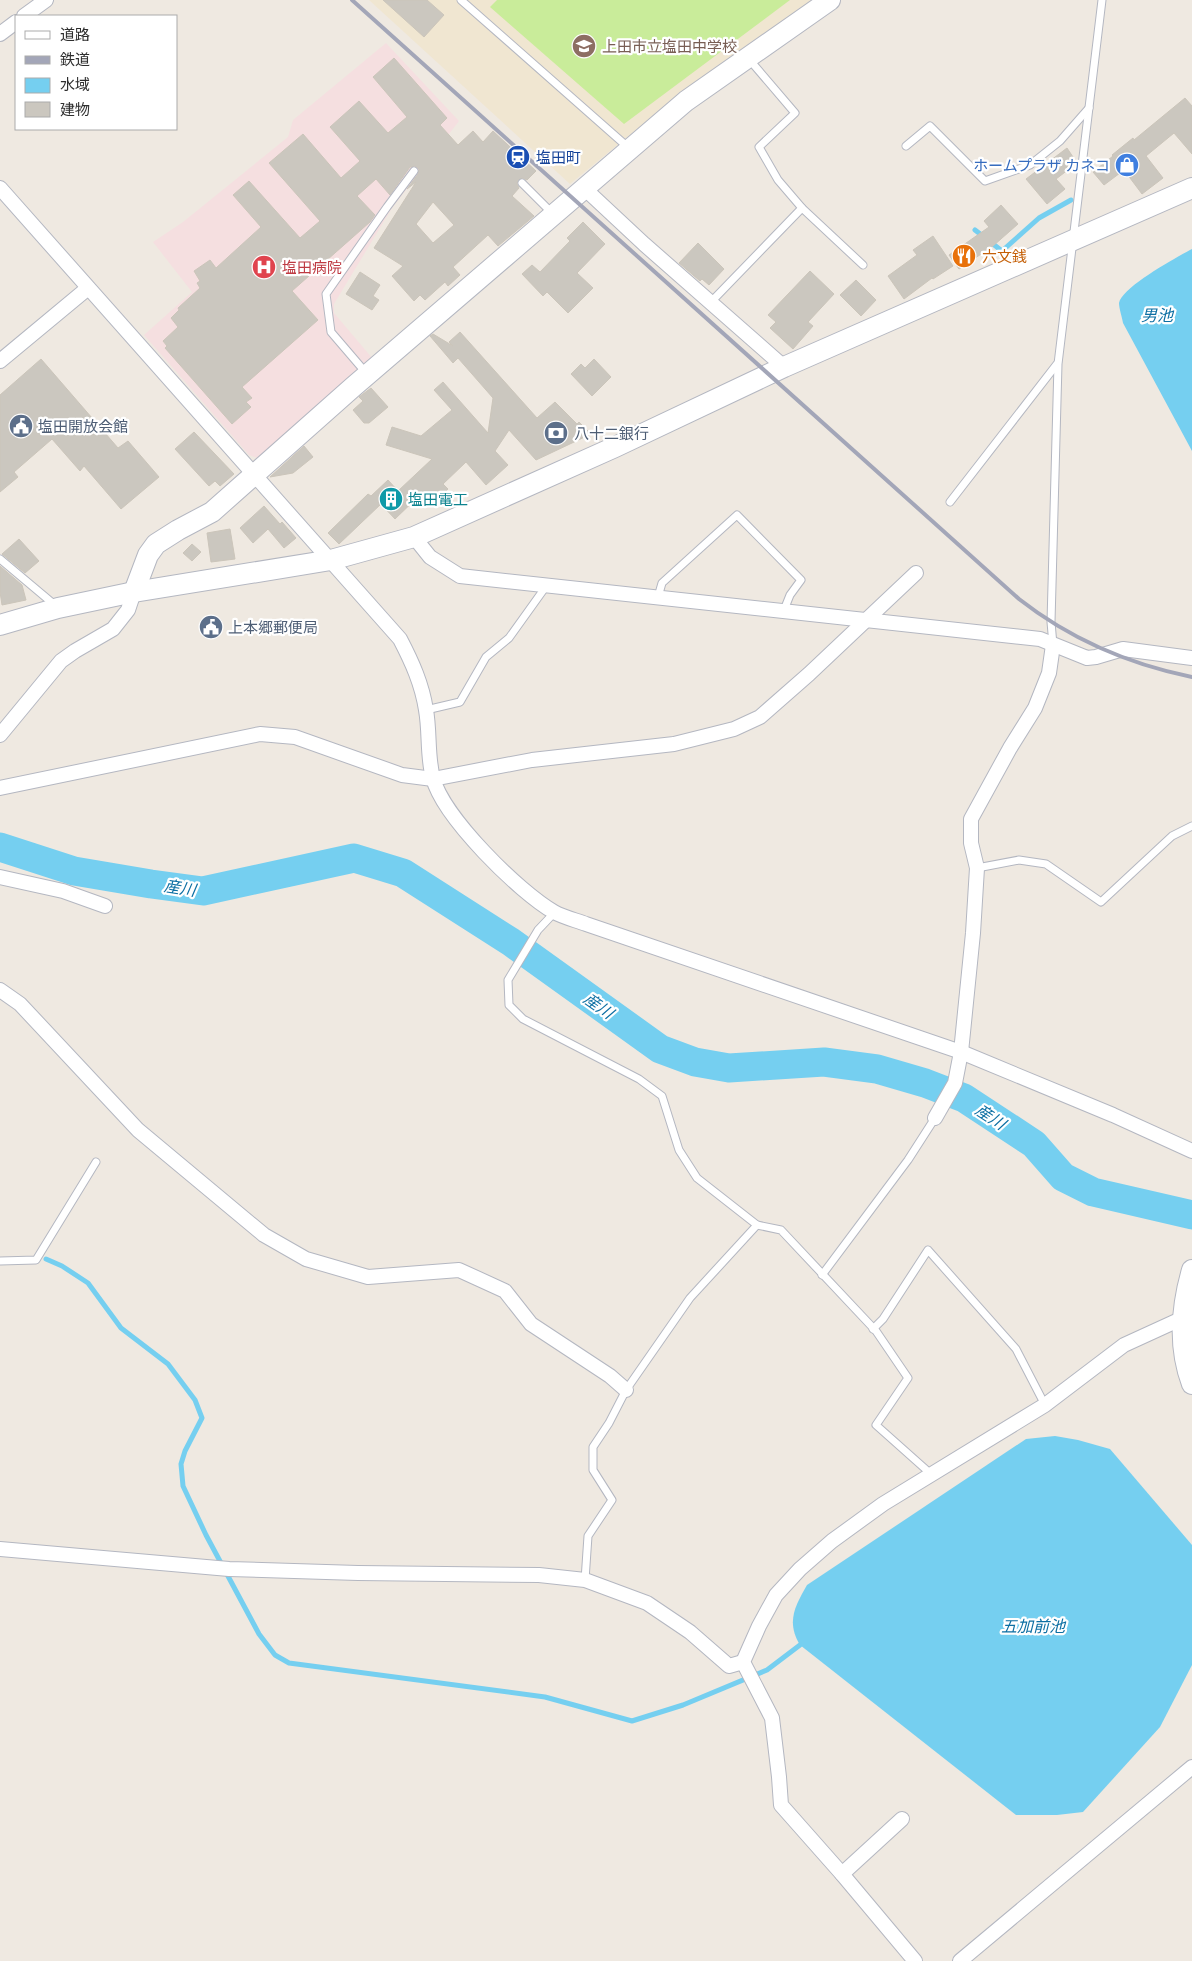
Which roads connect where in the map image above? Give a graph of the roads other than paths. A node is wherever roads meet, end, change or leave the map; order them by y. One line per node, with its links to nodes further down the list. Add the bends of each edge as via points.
1 (46, 0): 5 (street)
2 (830, 0): 8 (street)
3 (1102, 0): 9 (lane)
4 (464, 1): 11 (lane)
5 (25, 15)
6 (15, 23): 7 (street)
7 (0, 34)
8 (748, 58): 11 (street, via 686,101); 17 (lane, via 795,113 759,147 778,180)
9 (1089, 108): 10 (lane, via 1060,142 1030,165 985,181 930,126); 19 (lane)
10 (906, 146)
11 (630, 149): 15 (street)
12 (414, 171): 26 (lane, via 326,294 331,332)
13 (522, 183): 18 (lane)
14 (0, 188): 21 (street)
15 (584, 188): 18 (street); 22 (street)
16 (1192, 188): 19 (street)
17 (802, 208): 20 (lane); 22 (lane)
18 (553, 214): 26 (street)
19 (1074, 240): 24 (lane); 25 (street)
20 (862, 266)
21 (88, 288): 23 (street); 27 (street)
22 (710, 303): 25 (street)
23 (0, 360)
24 (1058, 364): 28 (lane); 40 (lane)
25 (784, 367): 29 (street)
26 (367, 374): 27 (street)
27 (254, 474): 31 (street); 34 (street, via 212,512 156,544 148,555)
28 (950, 502)
29 (414, 538): 31 (street); 33 (street, via 430,557 460,576)
30 (0, 559): 36 (lane)
31 (330, 560): 34 (street); 42 (street, via 400,639 413,664)
32 (916, 573): 38 (street)
33 (547, 585): 35 (street); 42 (lane, via 509,638 486,657 460,702)
34 (134, 592): 36 (street); 43 (street, via 128,610 113,629 61,661)
35 (658, 597): 37 (street); 37 (lane, via 662,583 737,515 801,580 790,594)
36 (58, 608): 39 (street)
37 (784, 610): 38 (street)
38 (867, 619): 40 (street, via 1040,639); 44 (street, via 760,717 734,729 674,744 532,760)
39 (0, 625)
40 (1053, 645): 41 (street, via 1086,658 1123,649); 47 (street, via 1049,673 1035,708 971,819)
41 (1192, 658)
42 (426, 710): 44 (street)
43 (0, 735)
44 (433, 778): 45 (street, via 402,775 295,737 260,734); 50 (street, via 447,809 487,855 530,895)
45 (0, 788)
46 (1192, 826): 47 (lane, via 1172,836 1101,902 1046,864 1019,860)
47 (977, 868): 52 (street)
48 (0, 877): 49 (street, via 62,891)
49 (105, 906)
50 (555, 912): 52 (street); 56 (lane, via 538,930 508,980 509,1005 523,1019 639,1079 662,1096 678,1150 697,1178)
51 (0, 990): 63 (street, via 20,1004 138,1130 264,1235 306,1258 368,1277 459,1270 505,1291 531,1324)
52 (961, 1052): 53 (street, via 955,1083); 54 (street)
53 (936, 1118): 59 (lane)
54 (1192, 1151)
55 (96, 1162): 57 (lane, via 36,1260)
56 (757, 1225): 59 (lane, via 780,1230); 63 (lane, via 690,1298)
57 (0, 1261)
58 (1192, 1270): 60 (street)
59 (822, 1274): 61 (lane)
60 (1182, 1318): 62 (street, via 1185,1366); 64 (street, via 1124,1345)
61 (873, 1329): 64 (lane, via 883,1320 928,1250 1016,1349); 65 (lane, via 908,1378 876,1425)
62 (1192, 1384)
63 (626, 1390): 67 (lane, via 594,1447 593,1470 612,1500 588,1536)
64 (1044, 1406): 65 (street)
65 (931, 1474): 68 (street, via 846,1531 800,1570 776,1595)
66 (0, 1549): 67 (street, via 228,1569 539,1575)
67 (585, 1580): 68 (street, via 647,1603 690,1632 729,1666)
68 (743, 1662): 71 (street, via 772,1718 781,1805)
69 (1192, 1767): 73 (street)
70 (902, 1819): 71 (street)
71 (842, 1874): 72 (street)
72 (915, 1961)
73 (960, 1961)

